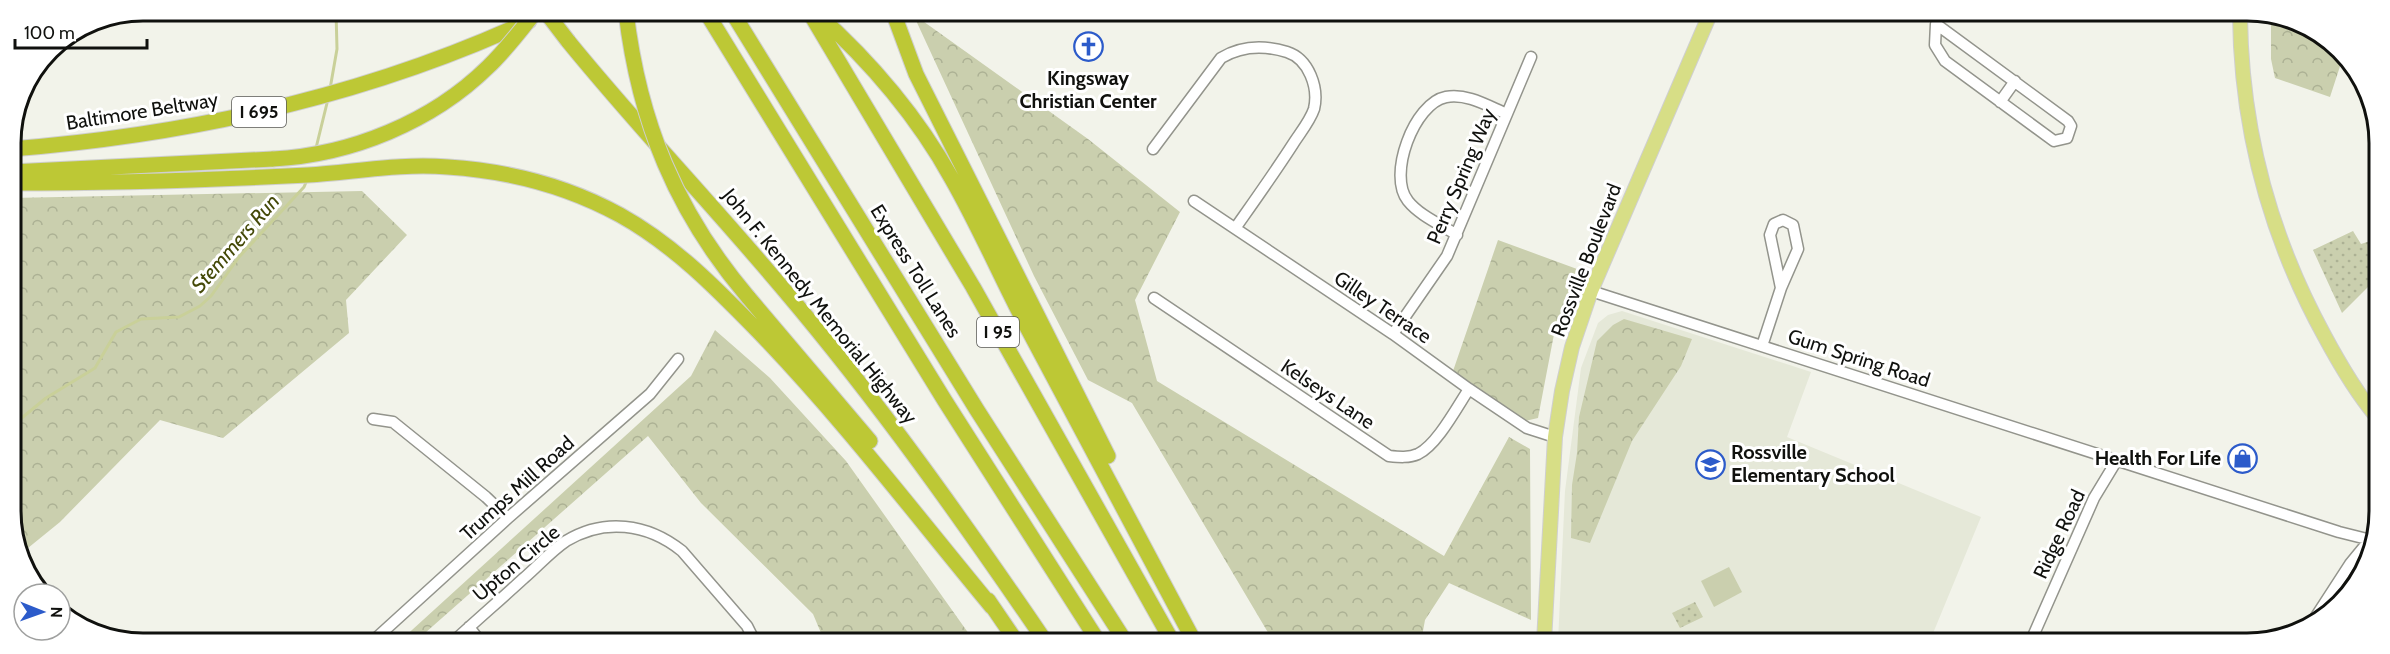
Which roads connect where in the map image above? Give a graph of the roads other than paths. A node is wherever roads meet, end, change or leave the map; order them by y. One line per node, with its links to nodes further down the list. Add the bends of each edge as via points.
1 (525, 21): 18 (highway, Baltimore Beltway / I 695, via 445,57 307,100 149,133)
2 (528, 21): 20 (highway, bridge, via 488,68 460,91 423,115 348,147 273,159)
3 (554, 21): 47 (highway, John F. Kennedy Memorial Highway, bridge, via 785,290 866,392)
4 (628, 21): 39 (highway, bridge, via 640,94 658,151 698,230 730,275 898,476)
5 (712, 21): 48 (highway)
6 (738, 21): 49 (highway, Express Toll Lanes, via 977,410)
7 (814, 21): 50 (highway, I 95, via 968,278)
8 (825, 21): 51 (highway, via 887,85 931,144)
9 (895, 21): 52 (highway, via 916,74)
10 (1707, 21): 26 (main road, Rossville Boulevard)
11 (1937, 21): 16 (street, via 1935,45 1941,56)
12 (1940, 21): 15 (street)
13 (2241, 21): 32 (main road, via 2249,120 2279,238 2322,333)
14 (1531, 57): 17 (street, Perry Spring Way)
15 (2015, 81): 16 (street); 16 (street, via 2068,121 2071,126 2067,138 2054,141)
16 (2000, 102)
17 (1507, 114): 24 (street, Perry Spring Way); 24 (street, via 1465,97 1443,97 1427,106 1407,145 1399,169 1402,192 1408,202)
18 (21, 148)
19 (1154, 149): 23 (street, via 1226,55 1244,48 1276,50 1302,62 1314,85 1313,111)
20 (21, 172)
21 (21, 183): 39 (highway, via 152,182 431,166 507,174 588,200 658,239 701,274 789,364 874,460)
22 (1194, 201): 23 (street, Gilley Terrace)
23 (1236, 227): 28 (street, Gilley Terrace)
24 (1457, 235): 28 (street, Perry Spring Way, via 1447,256)
25 (1781, 288): 25 (street, via 1798,249 1793,225 1783,220 1774,224 1770,235); 29 (street)
26 (1591, 291): 29 (street, Gum Spring Road); 34 (main road, Rossville Boulevard, via 1567,368)
27 (1154, 298): 31 (street, Kelseys Lane, via 1389,456 1418,454 1429,446)
28 (1393, 334): 31 (street, Gilley Terrace)
29 (1762, 346): 35 (street, Gum Spring Road)
30 (678, 359): 36 (street, Trumps Mill Road, via 650,394)
31 (1468, 389): 34 (street, Gilley Terrace, via 1527,428)
32 (2369, 407)
33 (374, 419): 36 (street, via 393,422 486,496)
34 (1555, 437): 53 (main road, Rossville Boulevard)
35 (2116, 460): 37 (street, via 2339,532); 54 (street, Ridge Road, via 2094,498)
36 (507, 518): 42 (street, Trumps Mill Road)
37 (2366, 537)
38 (2362, 552): 40 (street)
39 (992, 607): 46 (highway)
40 (2321, 608)
41 (469, 627): 43 (street, Upton Circle); 44 (street, Upton Circle); 45 (street, Upton Circle, via 564,543 599,527 628,526 657,534 681,551)
42 (382, 633)
43 (463, 633)
44 (474, 633)
45 (750, 633)
46 (1010, 633)
47 (1039, 633)
48 (1093, 633)
49 (1120, 633)
50 (1168, 633)
51 (1190, 633)
52 (1198, 633)
53 (1544, 633)
54 (2034, 633)

